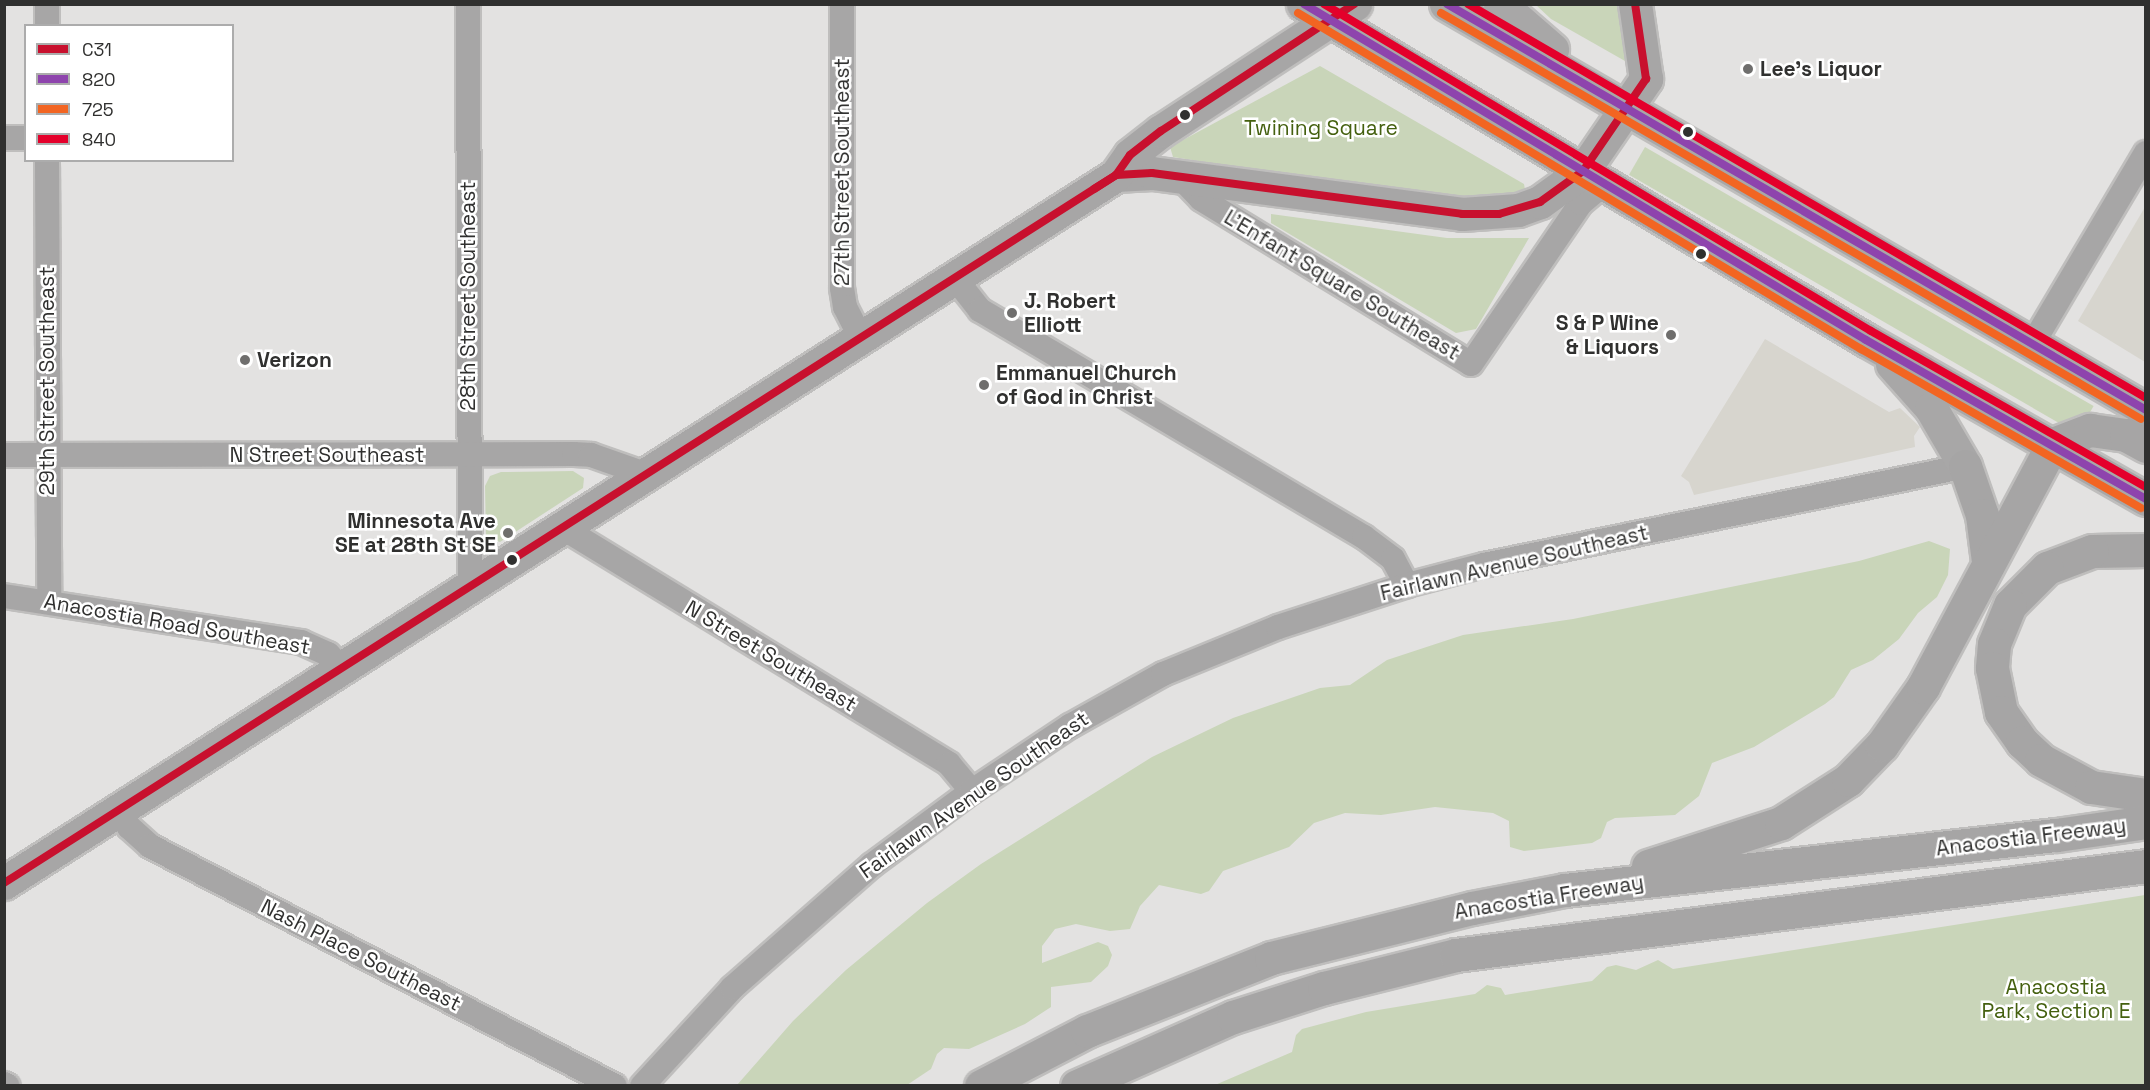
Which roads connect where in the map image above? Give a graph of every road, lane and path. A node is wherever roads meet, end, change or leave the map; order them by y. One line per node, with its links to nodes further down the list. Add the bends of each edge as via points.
1 (48, 4): 8 (street)
2 (468, 4): 26 (street, 28th Street Southeast)
3 (842, 4): 18 (street, 27th Street Southeast, via 842,288 845,307)
4 (1446, 4): 9 (highway)
5 (1500, 4): 9 (highway)
6 (1635, 4): 9 (main road, via 1646,79)
7 (1329, 10): 14 (main road, via 1130,155); 16 (highway)
8 (48, 24)
9 (1624, 111): 16 (main road); 20 (highway)
10 (4, 138): 11 (street)
11 (24, 138)
12 (2145, 153): 20 (street)
13 (47, 162): 25 (street, 29th Street Southeast)
14 (1116, 175): 15 (main road, via 1152,173); 17 (main road)
15 (1180, 177): 16 (main road, via 1481,215 1540,202); 16 (street, L'Enfant Square Southeast, via 1201,199 1471,364 1581,203)
16 (1594, 177): 19 (highway)
17 (954, 278): 18 (main road); 33 (street, via 980,310 1370,540 1393,559)
18 (860, 336): 28 (main road)
19 (1866, 340): 22 (highway); 27 (highway, via 1902,373 1931,408)
20 (2033, 343): 21 (highway)
21 (2145, 410)
22 (2053, 444): 23 (highway, via 2090,430 2126,435); 29 (highway); 32 (highway)
23 (2145, 446)
24 (4, 455): 25 (street, N Street Southeast)
25 (46, 455): 26 (street, N Street Southeast); 36 (street, 29th Street Southeast)
26 (467, 455): 28 (street, N Street Southeast, via 591,455); 34 (street, 28th Street Southeast)
27 (1965, 466): 32 (highway, via 1982,516); 33 (street, Fairlawn Avenue Southeast)
28 (645, 474): 30 (main road)
29 (2145, 499)
30 (563, 528): 34 (main road); 38 (street, N Street Southeast, via 949,764)
31 (2145, 550): 39 (highway, via 2092,551 2047,568 2010,605 1994,644 1992,668 2001,712 2022,742 2041,760 2091,787)
32 (1988, 561): 44 (highway, via 1908,710 1869,760 1833,793 1763,830)
33 (1407, 585): 38 (street, Fairlawn Avenue Southeast, via 1278,627 1163,674 1105,704)
34 (470, 587): 37 (main road)
35 (4, 596): 36 (street, Anacostia Road Southeast)
36 (49, 602): 37 (street, Anacostia Road Southeast, via 301,642 327,654)
37 (342, 668): 40 (main road)
38 (972, 791): 46 (street, Fairlawn Avenue Southeast, via 872,865 796,929 695,1026)
39 (2145, 795)
40 (119, 810): 43 (main road); 45 (street, Nash Place Southeast, via 129,827 150,846)
41 (2145, 822): 44 (highway, Anacostia Freeway)
42 (2145, 866): 48 (highway, Anacostia Freeway, via 1456,955 1324,988 1233,1017)
43 (4, 883)
44 (1565, 890): 47 (highway, Anacostia Freeway, via 1415,921 1271,958 1087,1031)
45 (615, 1086)
46 (642, 1086)
47 (981, 1086)
48 (1077, 1086)

